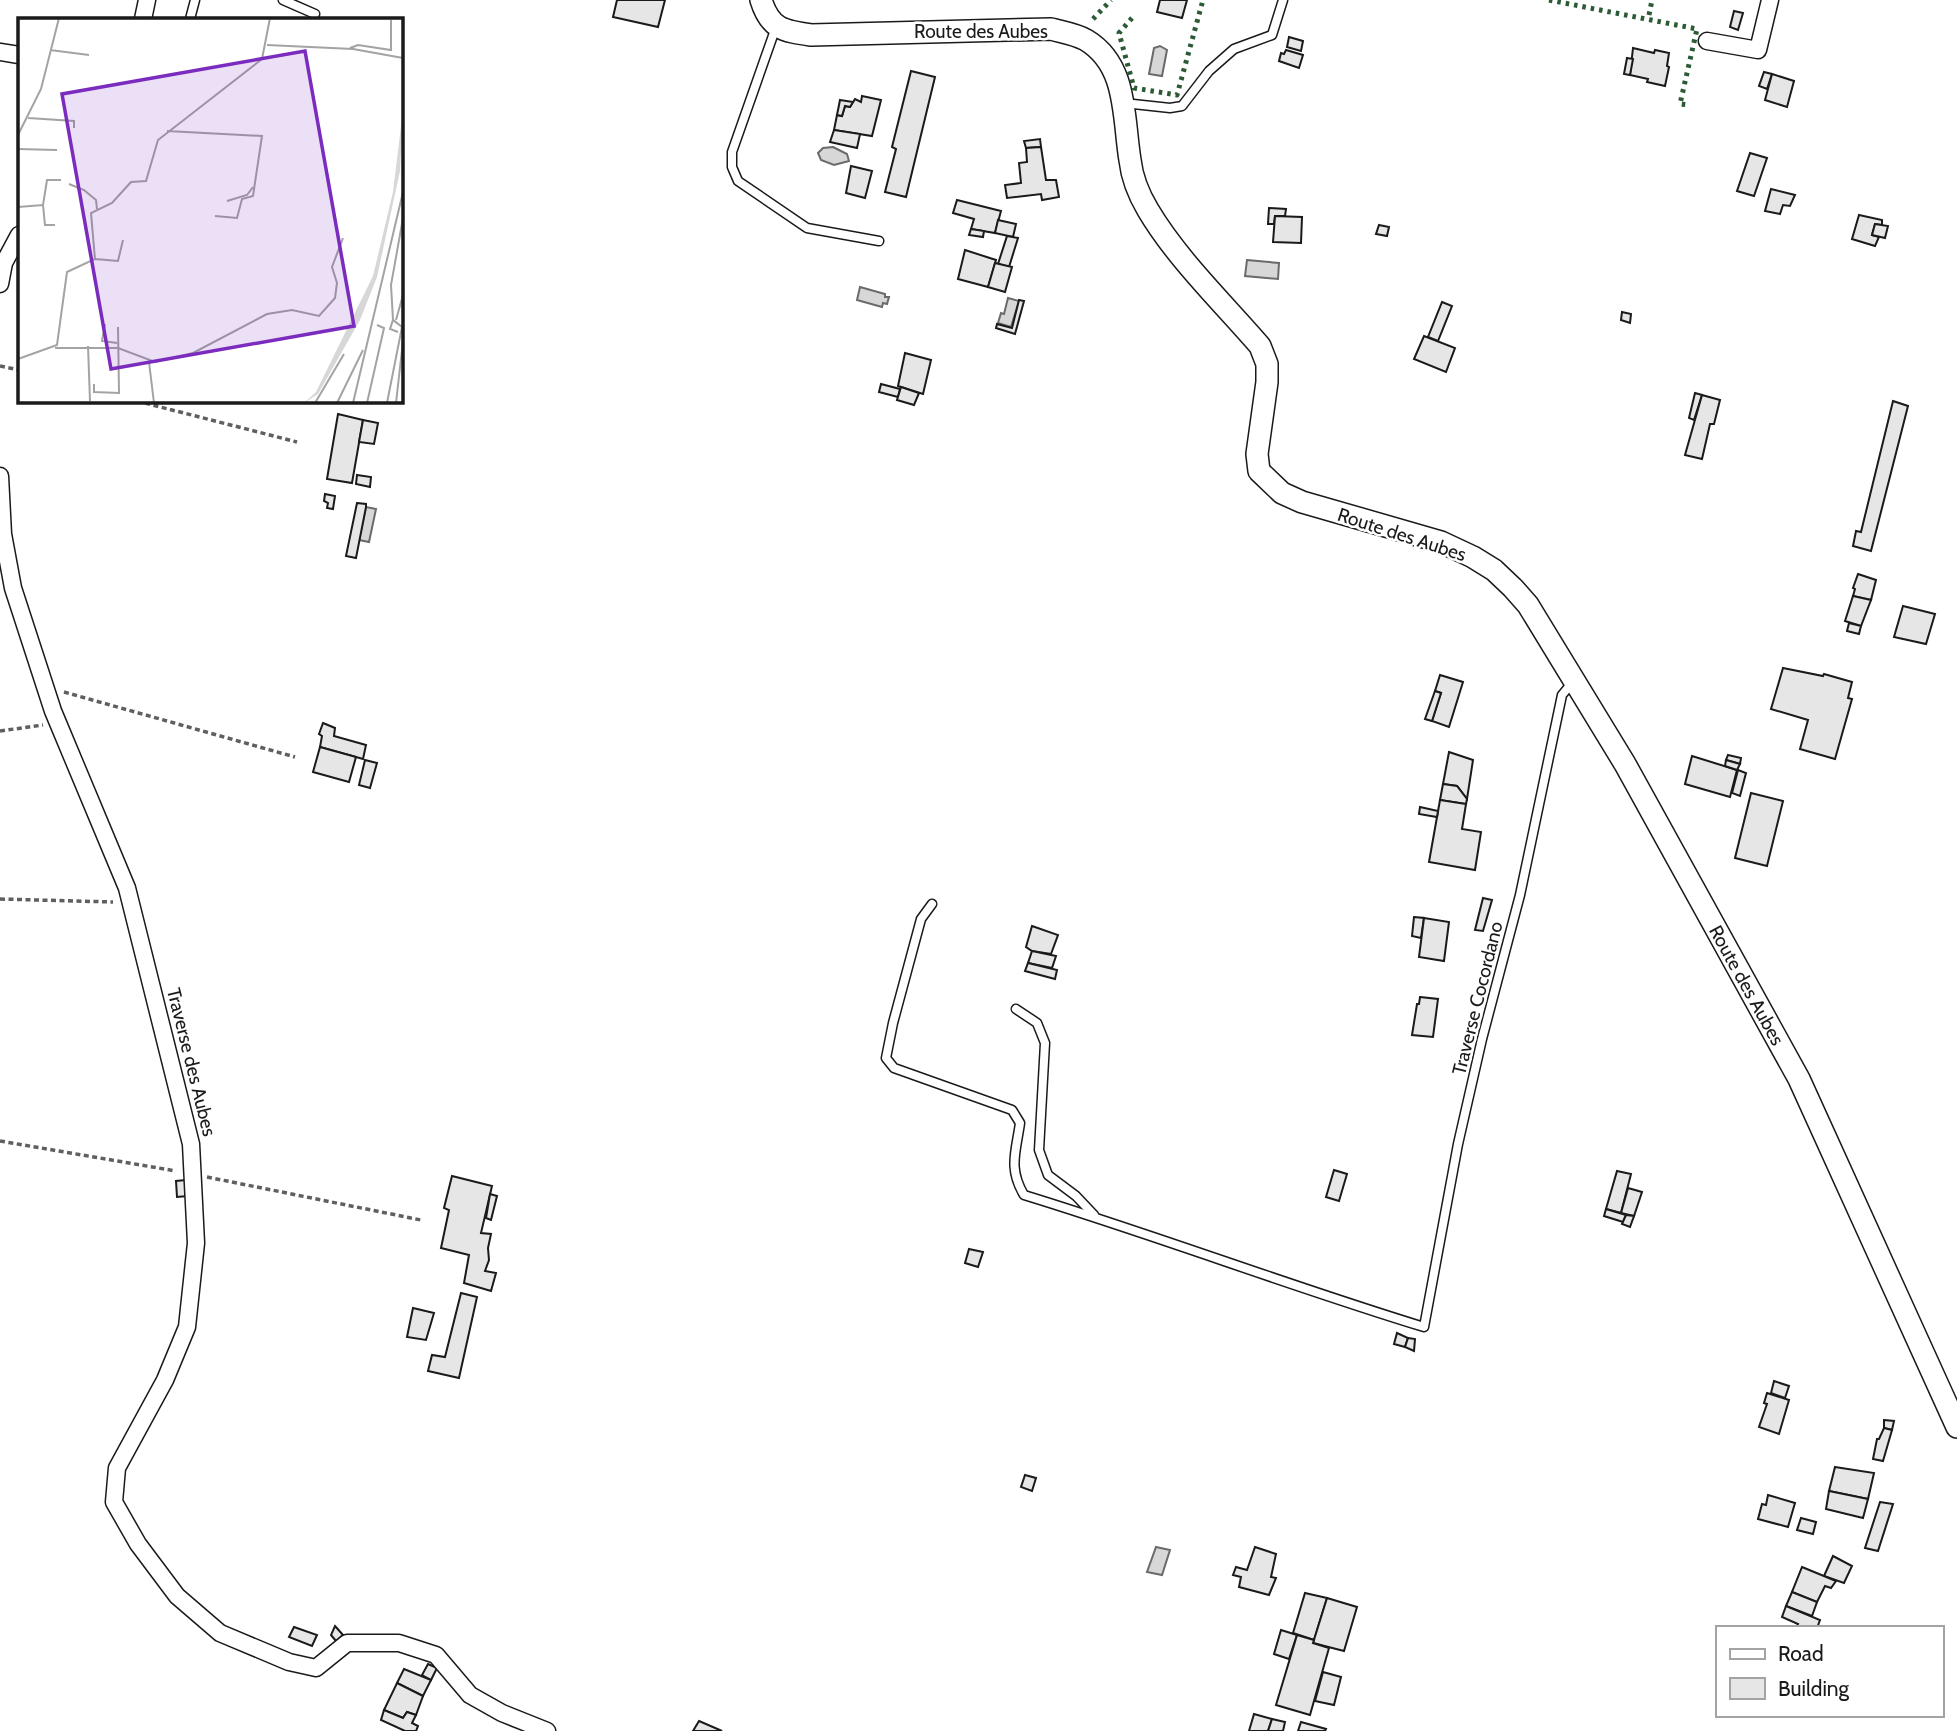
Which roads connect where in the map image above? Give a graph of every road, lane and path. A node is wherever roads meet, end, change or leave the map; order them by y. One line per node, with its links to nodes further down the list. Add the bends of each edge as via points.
1 (146, 0): 8 (street)
2 (195, 0): 9 (lane)
3 (283, 0): 7 (lane)
4 (761, 0): 10 (street, via 766,16)
5 (1283, 0): 14 (lane, via 1272,34 1234,49 1209,71 1182,106)
6 (1770, 0): 11 (street, via 1758,50)
7 (315, 13)
8 (143, 18)
9 (190, 18)
10 (776, 26): 14 (street, Route des Aubes, via 811,35 1051,29 1085,39 1104,54 1118,79); 16 (lane, via 732,152 738,181 807,229)
11 (1707, 41)
12 (0, 52): 13 (street)
13 (18, 55)
14 (1124, 103): 23 (street, Route des Aubes, via 1130,162 1148,210 1168,240 1260,345 1268,364 1259,471 1282,493 1302,502 1441,542 1494,570 1528,605)
15 (18, 237): 17 (street)
16 (879, 241)
17 (1, 275)
18 (0, 366): 19 (path)
19 (18, 370)
20 (141, 402): 21 (path)
21 (297, 442)
22 (0, 476): 24 (street, Traverse des Aubes, via 3,534 13,588)
23 (1574, 681): 34 (lane, Traverse Cocordano, via 1562,695 1520,895 1458,1144 1424,1327); 36 (street, Route des Aubes, via 1799,1079)
24 (46, 687): 25 (street, Traverse des Aubes); 27 (path)
25 (58, 723): 26 (path); 29 (street, Traverse des Aubes)
26 (0, 731)
27 (295, 757)
28 (0, 899): 29 (path)
29 (130, 903): 33 (street, Traverse des Aubes, via 191,1144)
30 (932, 905): 34 (lane, via 921,919 886,1058 894,1068 1012,1110 1020,1123 1015,1181 1024,1195)
31 (1016, 1009): 34 (lane, via 1037,1023 1045,1042 1039,1150 1048,1175)
32 (0, 1141): 33 (path)
33 (193, 1174): 35 (path); 37 (street, Traverse des Aubes, via 196,1243 187,1327 165,1380 117,1468 114,1502 138,1544 177,1596 220,1633 289,1662 316,1668 347,1643 399,1643 436,1655 470,1695)
34 (1096, 1217)
35 (421, 1220)
36 (1957, 1427)
37 (547, 1731)

